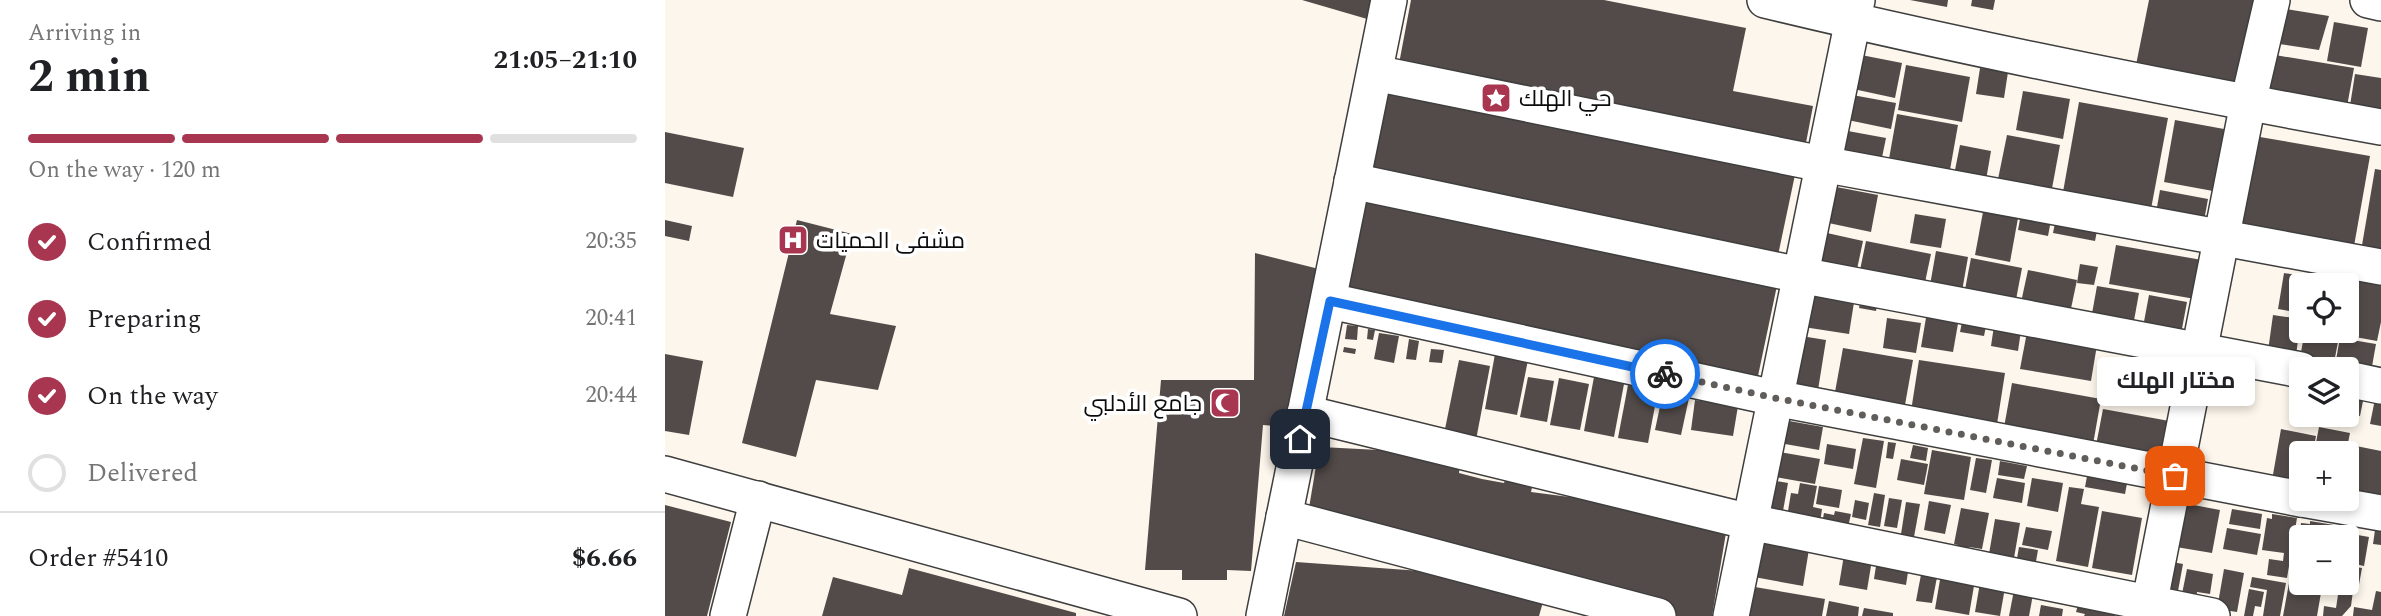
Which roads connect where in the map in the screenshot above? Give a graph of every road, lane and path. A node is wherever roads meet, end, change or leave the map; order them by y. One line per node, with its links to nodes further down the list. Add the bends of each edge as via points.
1 (1389, 0): 7 (street)
2 (1765, 0): 6 (street)
3 (2272, 0): 8 (street)
4 (2368, 0): 5 (street)
5 (2381, 3)
6 (1855, 10): 8 (street); 10 (street)
7 (1375, 73): 10 (street); 11 (street)
8 (2248, 103): 9 (street); 12 (street)
9 (2381, 127)
10 (1822, 164): 12 (street); 14 (street)
11 (1352, 181): 14 (street); 15 (street)
12 (2222, 239): 13 (street); 16 (street)
13 (2381, 267)
14 (1800, 275): 16 (street); 20 (street)
15 (1330, 301): 20 (street); 21 (street)
16 (2200, 350): 17 (street); 23 (street)
17 (2289, 368)
18 (2359, 381): 19 (street)
19 (2381, 386)
20 (1775, 398): 23 (street); 29 (street)
21 (1305, 413): 28 (street); 29 (street)
22 (665, 474): 25 (street)
23 (2175, 476): 24 (street); 30 (street)
24 (2289, 497)
25 (758, 499): 31 (street); 32 (street)
26 (2359, 509): 27 (street)
27 (2381, 513)
28 (1285, 517): 33 (street); 34 (street)
29 (1750, 522): 30 (street); 35 (street)
30 (2148, 610): 36 (street)
31 (728, 616)
32 (1179, 616)
33 (1264, 616)
34 (1658, 616)
35 (1731, 616)
36 (2212, 616)

